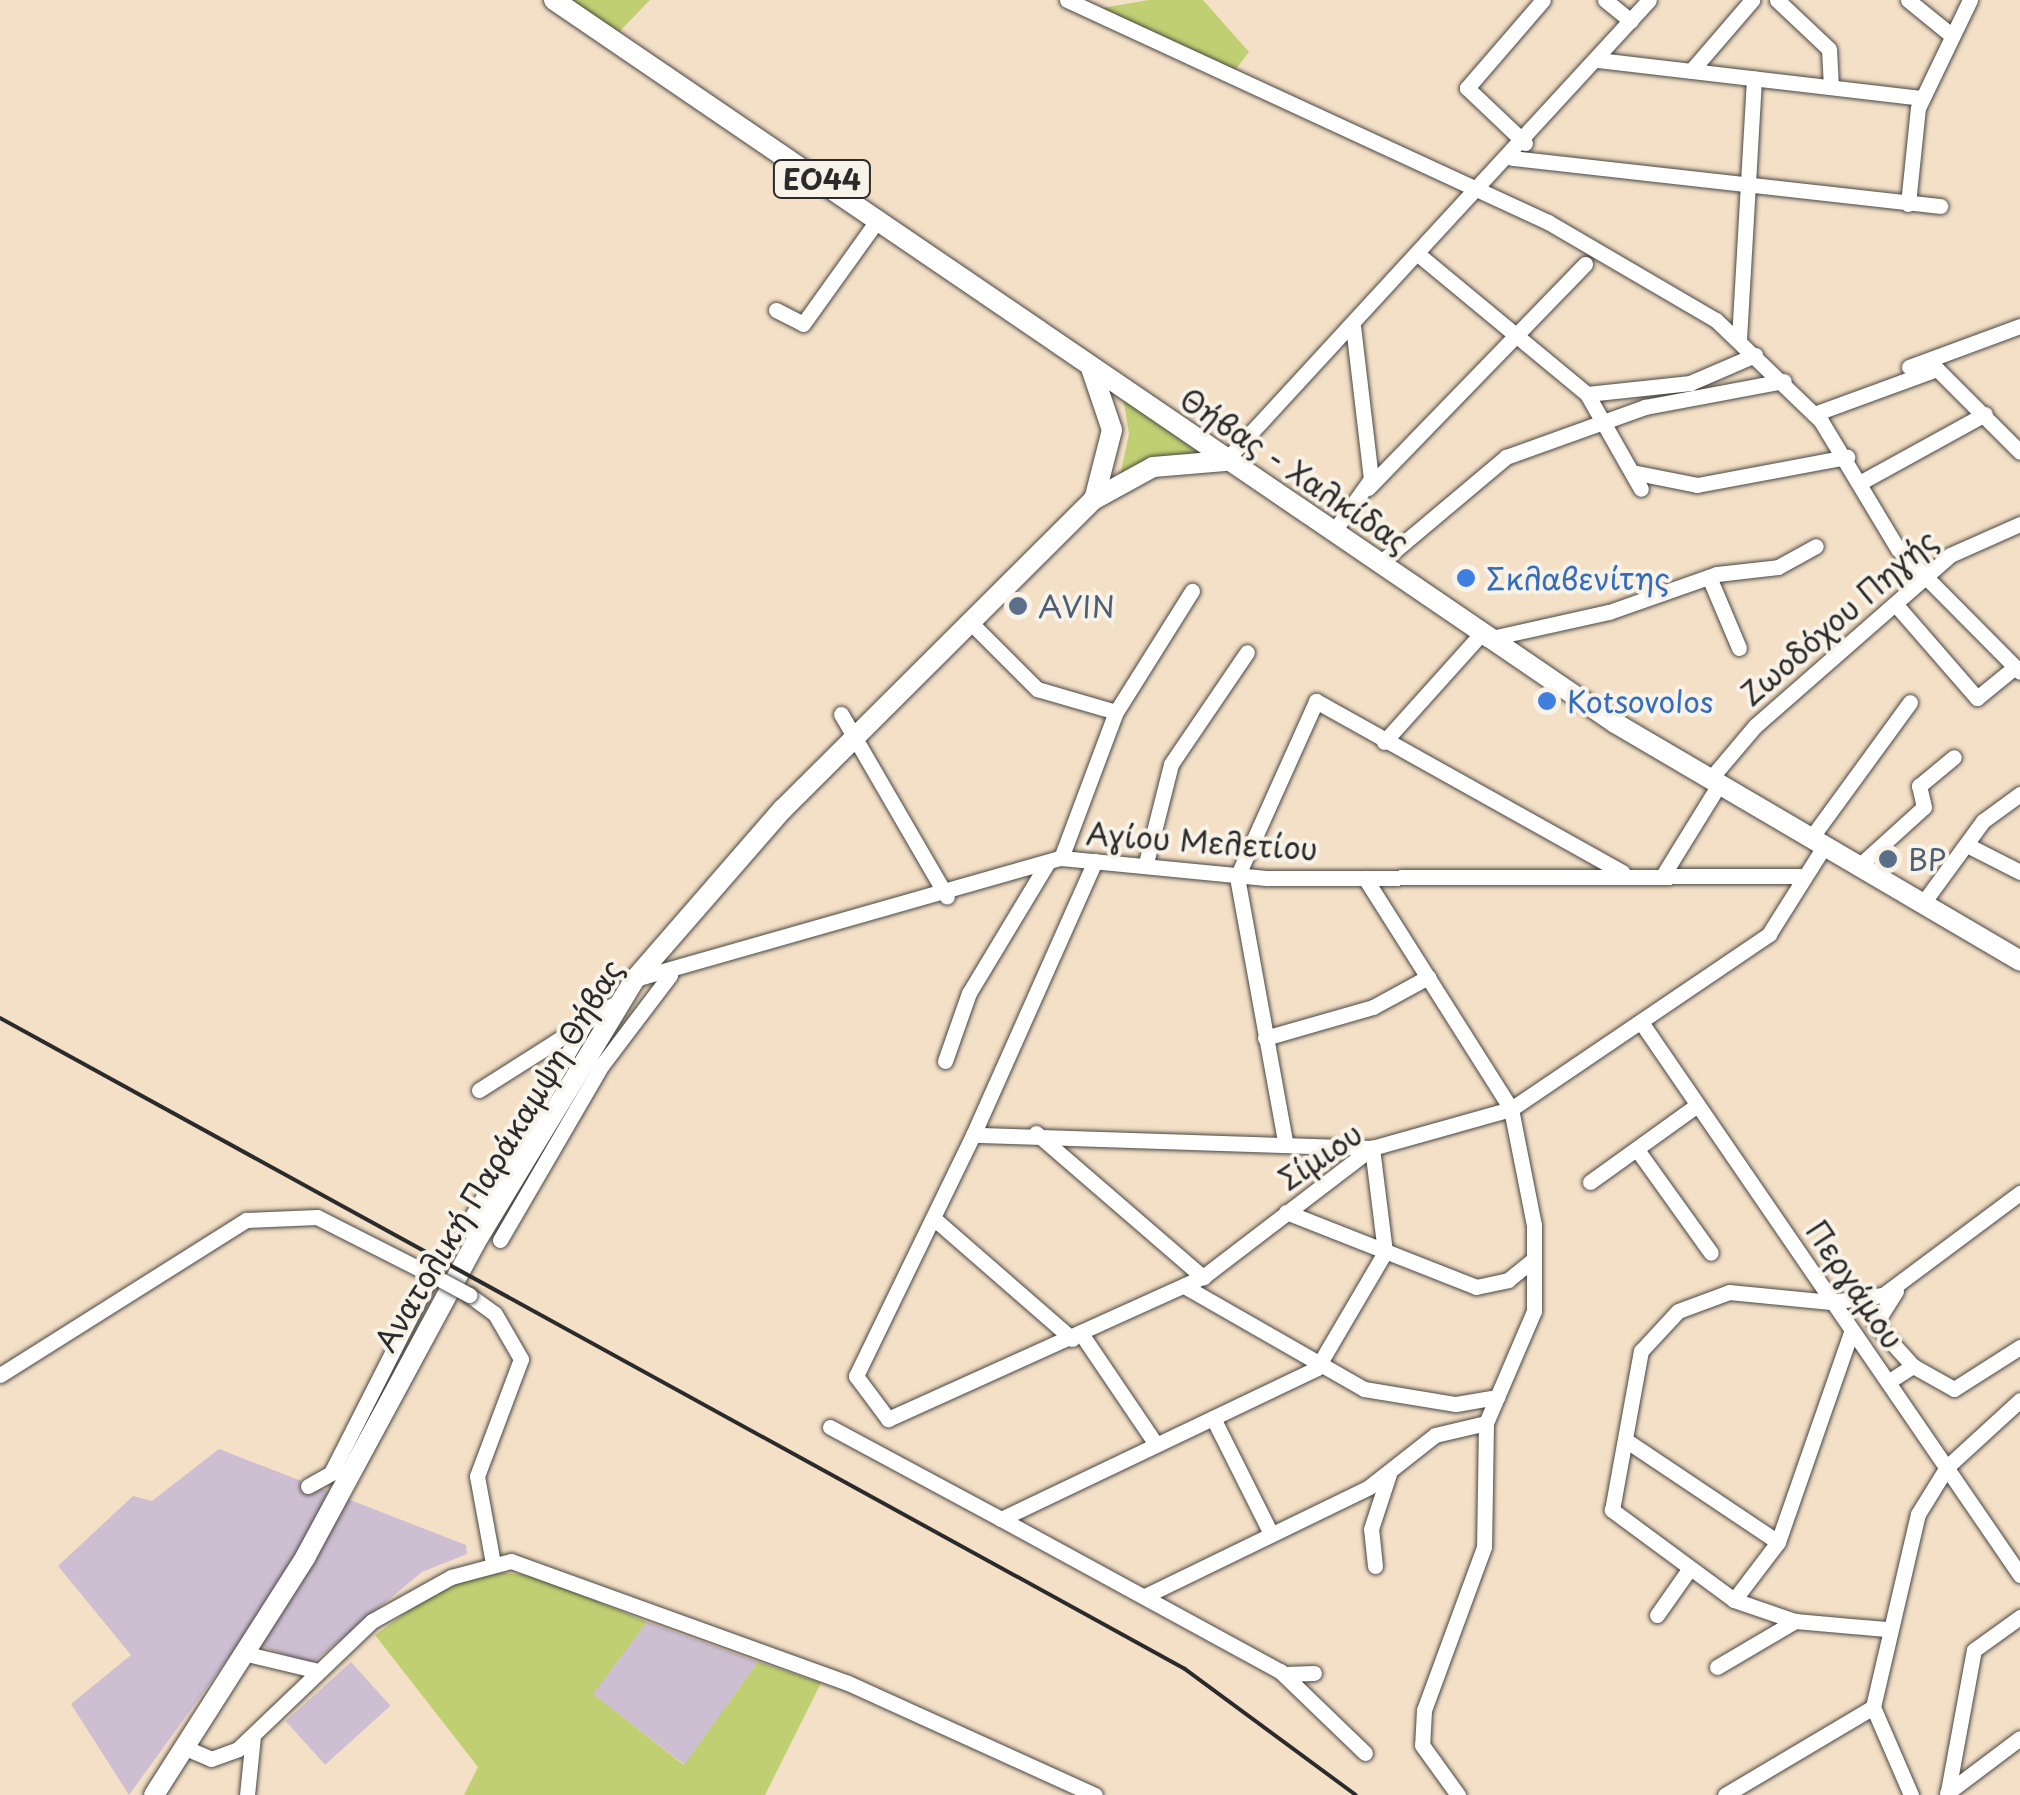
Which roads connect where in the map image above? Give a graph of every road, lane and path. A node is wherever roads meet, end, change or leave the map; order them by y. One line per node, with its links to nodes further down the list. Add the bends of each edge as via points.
1 (554, 0): 23 (main road, Θήβας - Χαλκίδας / ΕΟ44)
2 (1066, 0): 20 (street)
3 (1544, 0): 17 (street, via 1467,88)
4 (1605, 0): 10 (street)
5 (1649, 0): 10 (street)
6 (1752, 0): 13 (street)
7 (1776, 0): 15 (street, via 1829,49)
8 (1908, 0): 11 (street)
9 (1970, 0): 11 (street)
10 (1631, 21): 12 (street)
11 (1951, 35): 16 (street)
12 (1598, 60): 13 (street); 17 (street)
13 (1691, 71): 14 (street)
14 (1754, 78): 15 (street); 19 (street)
15 (1831, 87): 16 (street)
16 (1923, 98): 21 (street)
17 (1525, 143): 18 (street)
18 (1512, 158): 19 (street); 20 (street)
19 (1749, 188): 21 (street); 30 (street)
20 (1476, 193): 24 (street); 30 (street, via 1638,269)
21 (1908, 204): 22 (street)
22 (1940, 206)
23 (879, 218): 26 (street, via 803,324); 32 (main road, Θήβας - Χαλκίδας / ΕΟ44)
24 (1419, 255): 27 (street); 29 (street)
25 (1585, 264): 29 (street)
26 (776, 310)
27 (1353, 325): 40 (street); 43 (street, via 1366,380)
28 (2020, 326): 35 (street)
29 (1520, 338): 34 (street); 43 (street)
30 (1740, 340): 31 (street)
31 (1755, 354): 33 (street); 34 (street, via 1690,383)
32 (1087, 362): 40 (main road, Θήβας - Χαλκίδας / ΕΟ44); 45 (main road, via 1112,430)
33 (1784, 381): 35 (street); 37 (street, via 1708,391)
34 (1587, 394): 37 (street)
35 (1812, 411): 36 (street, via 1926,369 1945,374); 39 (street)
36 (1985, 414): 38 (street); 42 (street)
37 (1605, 424): 41 (street); 49 (street, via 1506,457)
38 (2020, 452)
39 (1847, 457): 41 (street, via 1697,485); 42 (street)
40 (1226, 460): 45 (main road, Ανατολική Παράκαμψη Θήβας, via 1154,467); 47 (main road, Θήβας - Χαλκίδας / ΕΟ44)
41 (1632, 472): 44 (street)
42 (1864, 481): 51 (street)
43 (1368, 488): 47 (street)
44 (1641, 489)
45 (1093, 500): 54 (main road, Ανατολική Παράκαμψη Θήβας)
46 (2020, 524): 51 (street, Ζωοδόχου Πηγής, via 1968,541)
47 (1334, 530): 49 (main road, Θήβας - Χαλκίδας / ΕΟ44)
48 (1816, 546): 50 (street, via 1778,568)
49 (1380, 563): 55 (main road, Θήβας - Χαλκίδας / ΕΟ44)
50 (1709, 577): 55 (street); 56 (street)
51 (1925, 581): 53 (street, Ζωοδόχου Πηγής); 58 (street)
52 (1192, 591): 60 (street)
53 (1897, 606): 58 (street, via 1976,698); 65 (street, Ζωοδόχου Πηγής, via 1755,726)
54 (968, 620): 60 (street, via 1037,689); 62 (main road, Ανατολική Παράκαμψη Θήβας)
55 (1484, 637): 63 (street); 65 (main road, Θήβας - Χαλκίδας / ΕΟ44)
56 (1739, 648)
57 (1247, 652): 71 (street, via 1171,764)
58 (2018, 670)
59 (1910, 702): 67 (street)
60 (1116, 712): 69 (street)
61 (841, 714): 62 (street)
62 (850, 742): 79 (street); 84 (main road, Ανατολική Παράκαμψη Θήβας)
63 (1384, 742): 73 (street); 77 (street, via 1322,702 1309,707)
64 (1954, 757): 72 (street, via 1919,786 1924,807)
65 (1716, 781): 67 (main road, Θήβας - Χαλκίδας / ΕΟ44); 74 (street, Ζωοδόχου Πηγής)
66 (2020, 794): 68 (street)
67 (1818, 842): 72 (main road, Θήβας - Χαλκίδας / ΕΟ44); 76 (street)
68 (1967, 845): 75 (street); 80 (street)
69 (1054, 860): 70 (street, Αγίου Μελετίου); 79 (street, Αγίου Μελετίου); 89 (street, via 969,993)
70 (1095, 862): 71 (street, Αγίου Μελετίου); 94 (street)
71 (1146, 863): 77 (street, Αγίου Μελετίου)
72 (1860, 865): 80 (main road, Θήβας - Χαλκίδας / ΕΟ44)
73 (1622, 872): 74 (street, Αγίου Μελετίου); 78 (street, Αγίου Μελετίου)
74 (1665, 872): 76 (street, Αγίου Μελετίου)
75 (2020, 872)
76 (1804, 876): 87 (street, Σίμιου, via 1768,934)
77 (1237, 877): 78 (street, Αγίου Μελετίου); 88 (street)
78 (1365, 878): 83 (street)
79 (947, 897): 82 (street, Αγίου Μελετίου)
80 (1923, 904): 81 (main road, Θήβας - Χαλκίδας / ΕΟ44)
81 (2020, 962)
82 (672, 973): 84 (street, Αγίου Μελετίου); 103 (street, via 602,1065)
83 (1428, 977): 88 (street, via 1373,1006); 92 (street)
84 (635, 979): 85 (main road, Ανατολική Παράκαμψη Θήβας)
85 (619, 1001): 86 (street); 144 (main road, Ανατολική Παράκαμψη Θήβας)
86 (592, 1012): 90 (street); 102 (street)
87 (1643, 1025): 91 (street, Περγάμου); 92 (street, Σίμιου)
88 (1265, 1038): 95 (street)
89 (945, 1061)
90 (480, 1090)
91 (1697, 1105): 97 (street); 111 (street, Περγάμου)
92 (1511, 1108): 96 (street, Σίμιου); 106 (street)
93 (1036, 1134): 94 (street); 95 (street); 107 (street)
94 (973, 1136): 101 (street)
95 (1286, 1141): 96 (street)
96 (1372, 1148): 100 (street, Σίμιου); 104 (street)
97 (1638, 1151): 98 (street); 105 (street)
98 (1590, 1182)
99 (2020, 1192): 109 (street)
100 (1286, 1212): 104 (street); 107 (street, Σίμιου)
101 (938, 1222): 113 (street); 122 (street, via 856,1376)
102 (464, 1230)
103 (500, 1240)
104 (1384, 1252): 106 (street, via 1476,1287 1508,1280); 116 (street)
105 (1711, 1253)
106 (1534, 1260): 119 (street, via 1534,1311)
107 (1203, 1276): 110 (street, Σίμιου)
108 (437, 1278): 117 (street, via 316,1217 246,1220); 130 (street, via 331,1474); 134 (street, bridge, via 496,1314 521,1359 477,1476)
109 (1902, 1284): 111 (street, via 1866,1301); 115 (street, via 1876,1324)
110 (1184, 1286): 113 (street, Σίμιου); 116 (street)
111 (1831, 1302): 112 (street, Περγάμου); 126 (street, via 1729,1292 1678,1311 1641,1350)
112 (1851, 1332): 118 (street, Περγάμου); 133 (street)
113 (1077, 1337): 122 (street, Σίμιου); 125 (street)
114 (2020, 1347): 115 (street, via 1954,1390)
115 (1912, 1366): 118 (street)
116 (1316, 1368): 119 (street, via 1411,1400); 121 (street)
117 (0, 1375)
118 (1888, 1382): 128 (street, Περγάμου)
119 (1497, 1397): 123 (street)
120 (2020, 1400): 128 (street)
121 (1212, 1418): 125 (street); 132 (street)
122 (888, 1419): 127 (street)
123 (1486, 1423): 129 (street, via 1435,1434); 159 (street, via 1484,1547 1422,1724 1422,1745)
124 (830, 1427): 127 (street)
125 (1155, 1443): 131 (street)
126 (1630, 1443): 133 (street); 136 (street, via 1612,1510)
127 (866, 1446): 131 (street)
128 (1947, 1467): 137 (street, Περγάμου); 143 (street, via 1918,1514)
129 (1390, 1474): 132 (street); 135 (street, via 1372,1528)
130 (308, 1486)
131 (1000, 1518): 138 (street)
132 (1271, 1534): 138 (street)
133 (1778, 1542): 139 (street)
134 (492, 1563): 146 (street, via 408,1598); 158 (street, via 546,1570 745,1643)
135 (1375, 1566)
136 (1690, 1568): 139 (street); 140 (street)
137 (2020, 1575)
138 (1145, 1596): 147 (street)
139 (1734, 1600): 142 (street)
140 (1657, 1615)
141 (2020, 1617): 155 (street, via 1974,1650)
142 (1795, 1621): 143 (street); 145 (street)
143 (1886, 1629): 149 (street)
144 (246, 1654): 146 (street); 152 (main road, Ανατολική Παράκαμψη Θήβας)
145 (1717, 1667)
146 (314, 1670): 150 (street)
147 (1284, 1674): 148 (street); 153 (street)
148 (1314, 1674)
149 (1873, 1706): 154 (street); 160 (street)
150 (254, 1736): 152 (street, via 211,1759); 157 (street)
151 (2020, 1738): 155 (street)
152 (188, 1749): 156 (main road, Ανατολική Παράκαμψη Θήβας)
153 (1365, 1753)
154 (1732, 1792)
155 (1947, 1793)
156 (154, 1795)
157 (247, 1795)
158 (1095, 1795)
159 (1458, 1795)
160 (1911, 1795)

